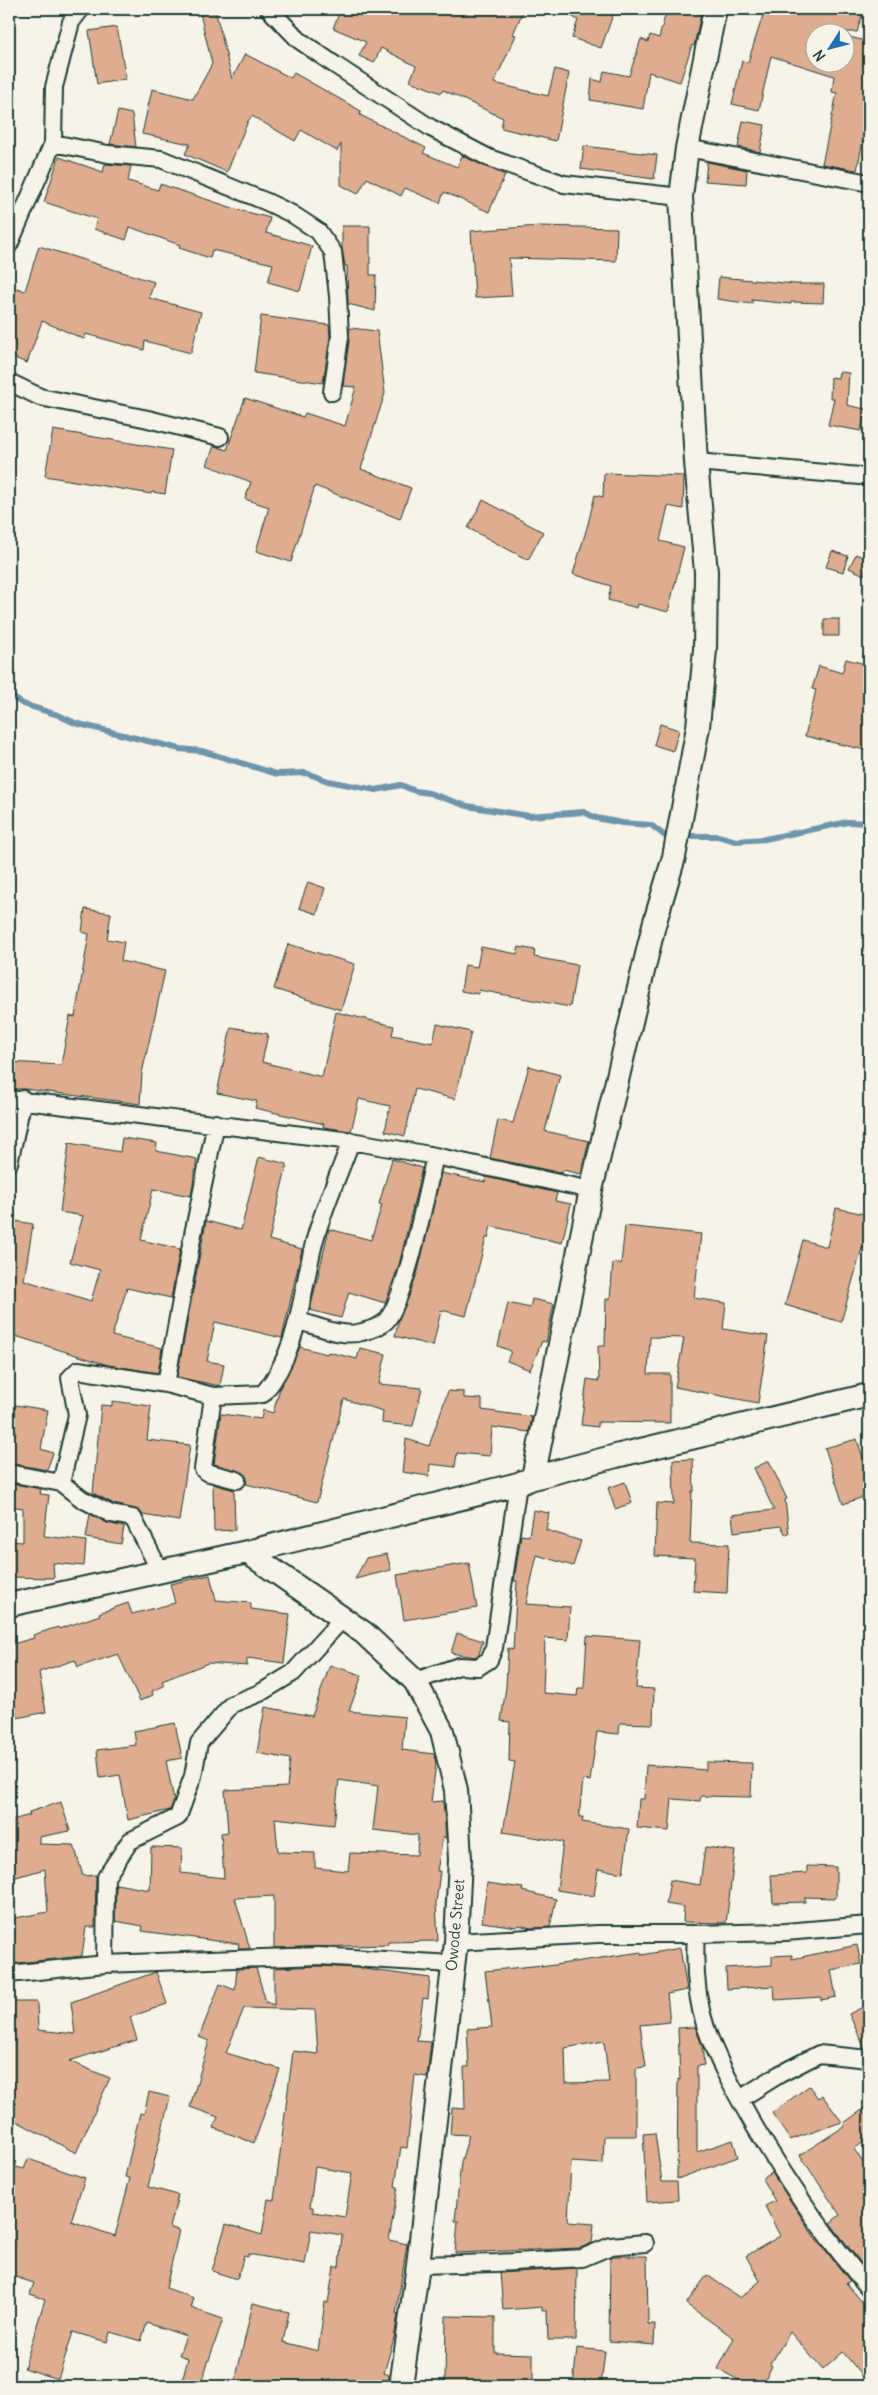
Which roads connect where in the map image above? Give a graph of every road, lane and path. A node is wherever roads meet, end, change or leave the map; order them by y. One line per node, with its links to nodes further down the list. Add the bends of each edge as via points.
1 (81, 9): 4 (street, via 71,22 54,87)
2 (269, 9): 7 (street, via 299,40 335,65 431,128 489,158 564,184)
3 (714, 9): 5 (street)
4 (53, 143): 8 (street); 10 (street, via 161,159 267,202 318,230 333,252 338,296 340,336)
5 (687, 148): 6 (street); 7 (street)
6 (869, 183)
7 (681, 197): 12 (street)
8 (9, 245)
9 (9, 382): 11 (street, via 40,397)
10 (332, 392)
11 (220, 437)
12 (696, 462): 13 (street); 19 (street, via 706,572 705,649 698,727 674,857 654,925)
13 (860, 476)
14 (16, 1099): 15 (street); 18 (street)
15 (216, 1124): 16 (street); 21 (street)
16 (351, 1141): 17 (street); 20 (street, via 314,1241)
17 (435, 1156): 19 (street); 20 (street, via 404,1280 386,1321 360,1333 342,1333)
18 (9, 1163)
19 (591, 1190): 26 (street)
20 (299, 1321): 23 (street, via 275,1380 264,1394)
21 (166, 1384): 23 (street); 27 (street, via 78,1370 70,1378 77,1415)
22 (869, 1394): 26 (street)
23 (213, 1396): 25 (street, via 203,1469)
24 (9, 1473): 27 (street)
25 (237, 1480)
26 (525, 1481): 28 (street); 32 (street, via 515,1515 490,1660 478,1667 459,1666)
27 (61, 1483): 29 (street, via 82,1499 111,1514 133,1518)
28 (247, 1552): 29 (street); 31 (street, Owode Street)
29 (160, 1571): 30 (street)
30 (9, 1605)
31 (343, 1618): 32 (street, Owode Street, via 364,1633); 36 (street, via 293,1673 260,1693 232,1704 199,1743 193,1776 178,1817 130,1841 106,1877)
32 (415, 1681): 35 (street, Owode Street, via 442,1731 456,1790 460,1859)
33 (869, 1926): 34 (street)
34 (696, 1934): 35 (street, via 598,1934); 40 (street, via 694,1961 706,2027)
35 (456, 1942): 37 (street, Owode Street)
36 (105, 1964): 37 (street, via 318,1956); 38 (street)
37 (452, 1964): 42 (street, Owode Street)
38 (9, 1974)
39 (869, 2058): 40 (street, via 820,2054)
40 (740, 2099): 43 (street, via 805,2207)
41 (645, 2243): 42 (street, via 611,2246 582,2258)
42 (418, 2265): 44 (street, Owode Street)
43 (869, 2288)
44 (401, 2386)

